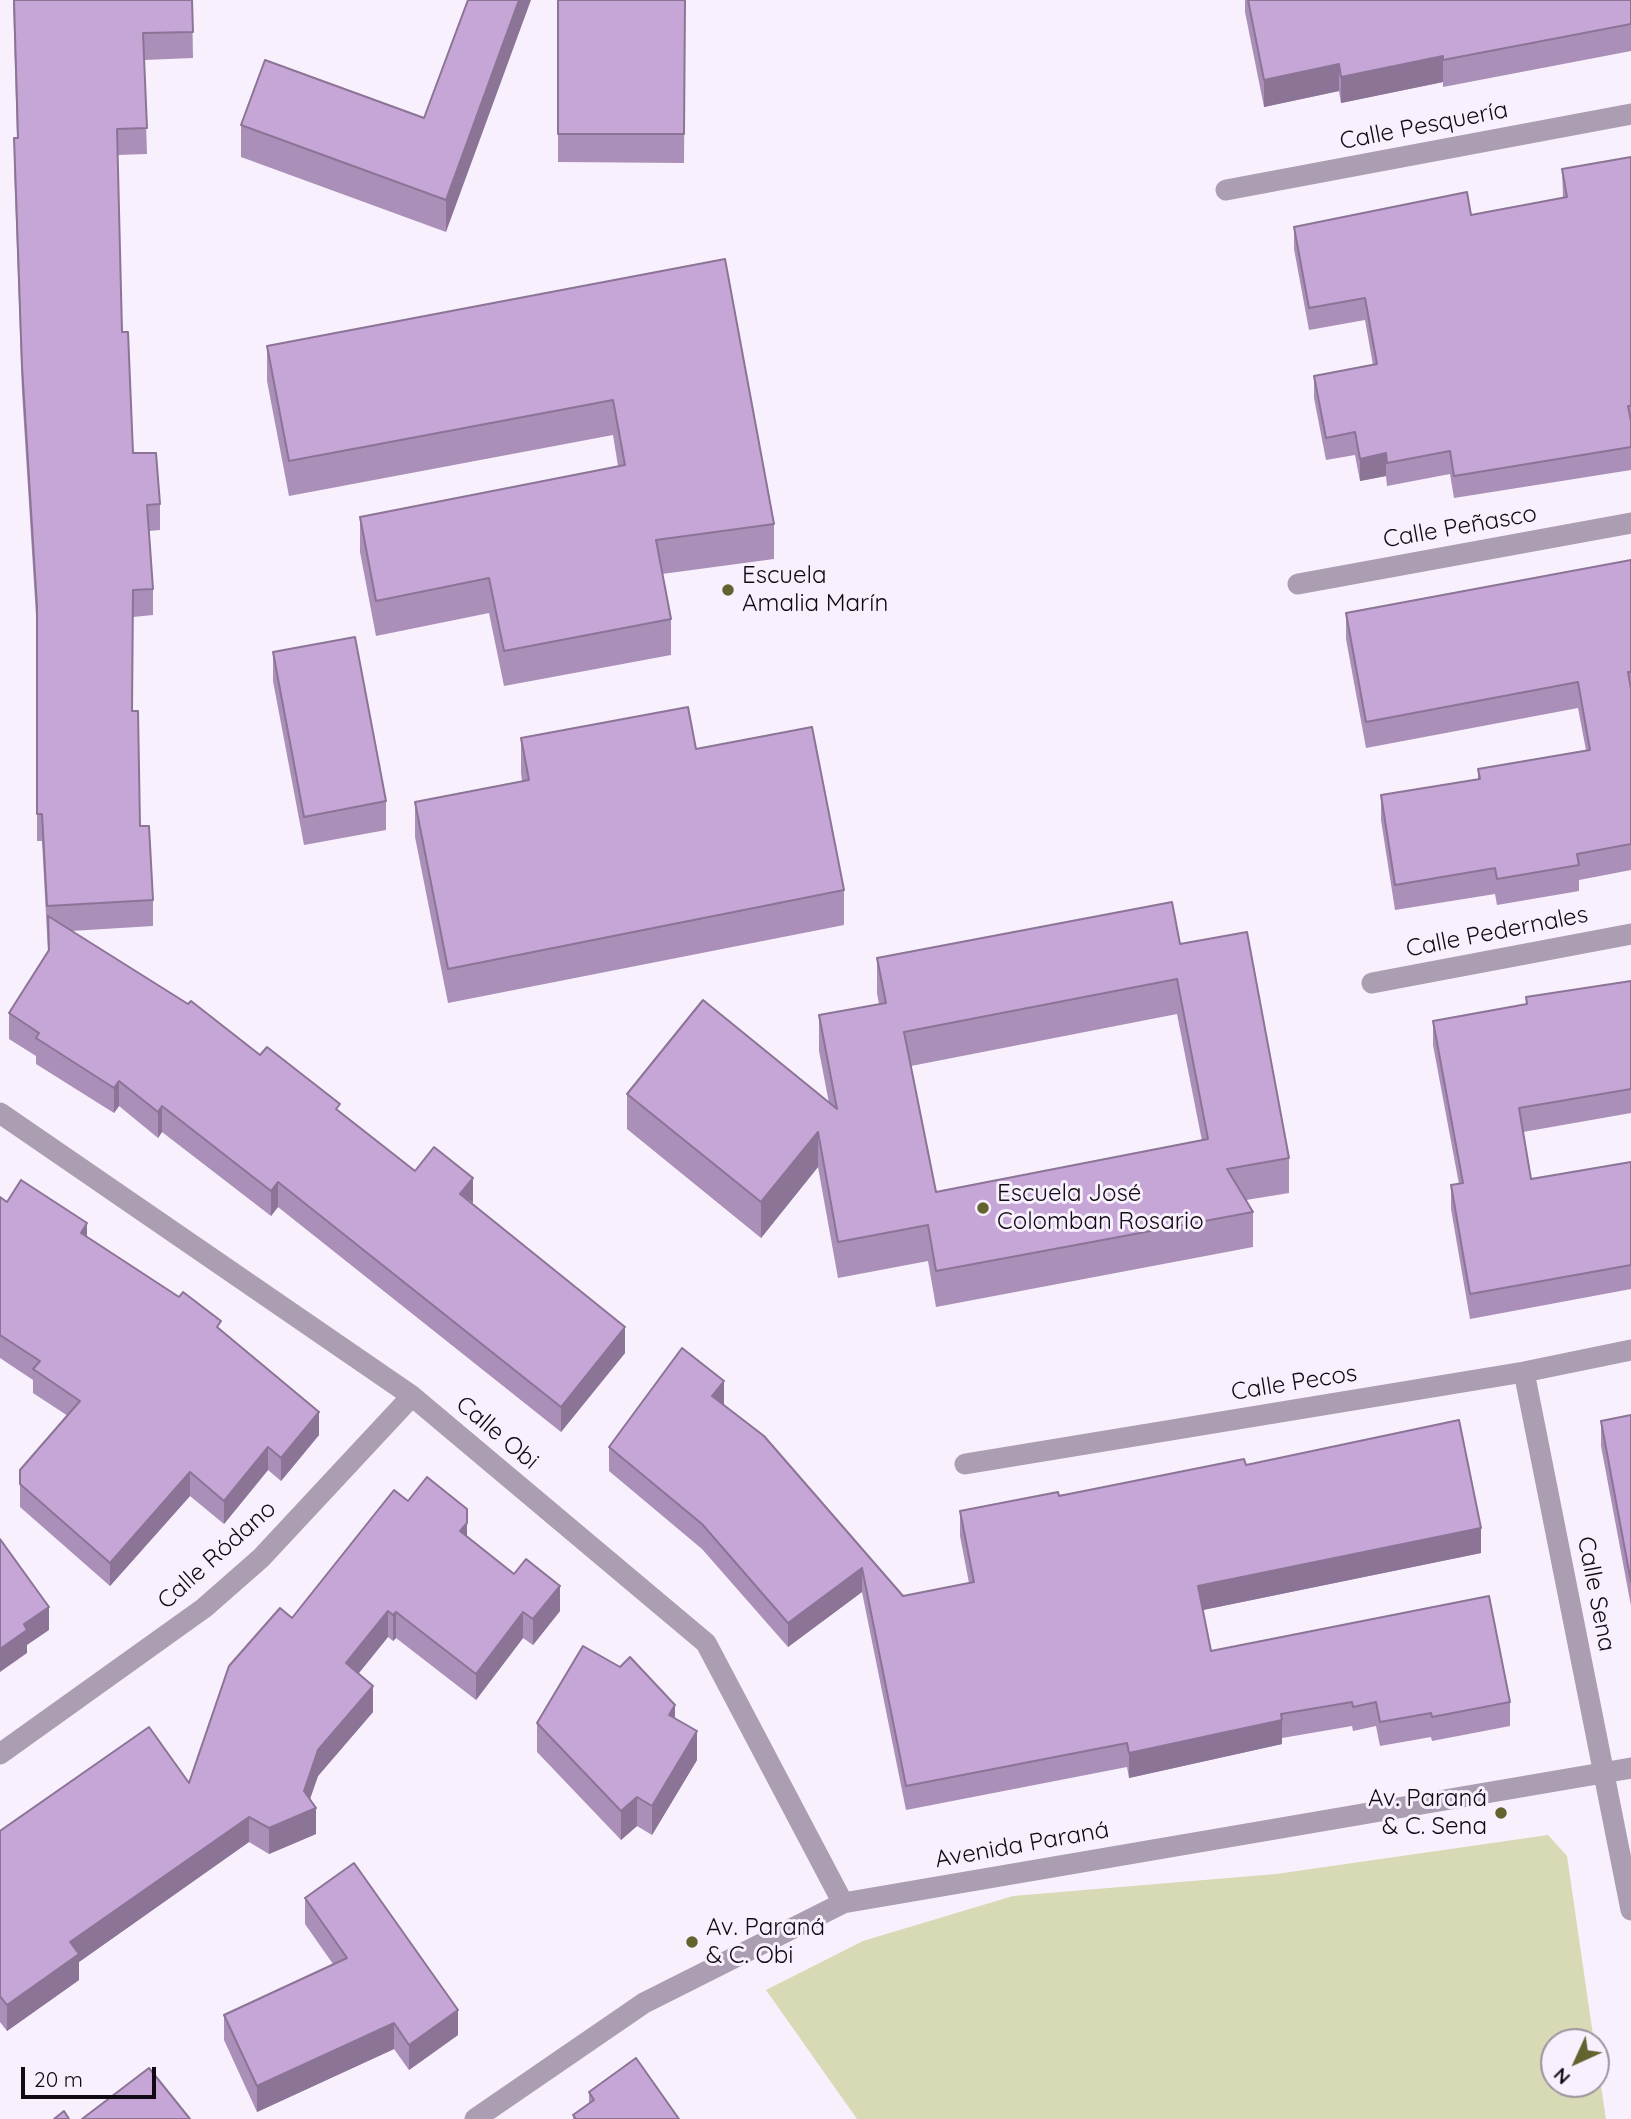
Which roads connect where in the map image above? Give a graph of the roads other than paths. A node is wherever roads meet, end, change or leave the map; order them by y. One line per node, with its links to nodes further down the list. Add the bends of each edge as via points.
1 (1631, 114): 2 (street, Calle Pesquería)
2 (1226, 190)
3 (1631, 523): 4 (street, Calle Peñasco)
4 (1298, 584)
5 (1631, 934): 6 (street, Calle Pedernales)
6 (1372, 983)
7 (0, 1113): 10 (street, Calle Obi)
8 (1631, 1350): 9 (street, Calle Pecos)
9 (1524, 1371): 11 (street, Calle Pecos); 14 (street, Calle Sena)
10 (412, 1396): 12 (street, Calle Ródano, via 261,1558 204,1608); 15 (street, Calle Obi, via 706,1643)
11 (965, 1464)
12 (0, 1754)
13 (1631, 1768): 14 (street, Avenida Paraná)
14 (1605, 1772): 15 (street, Avenida Paraná); 16 (street, Calle Sena)
15 (843, 1903): 17 (street, Avenida Paraná, via 644,2003)
16 (1631, 1910)
17 (475, 2119)

